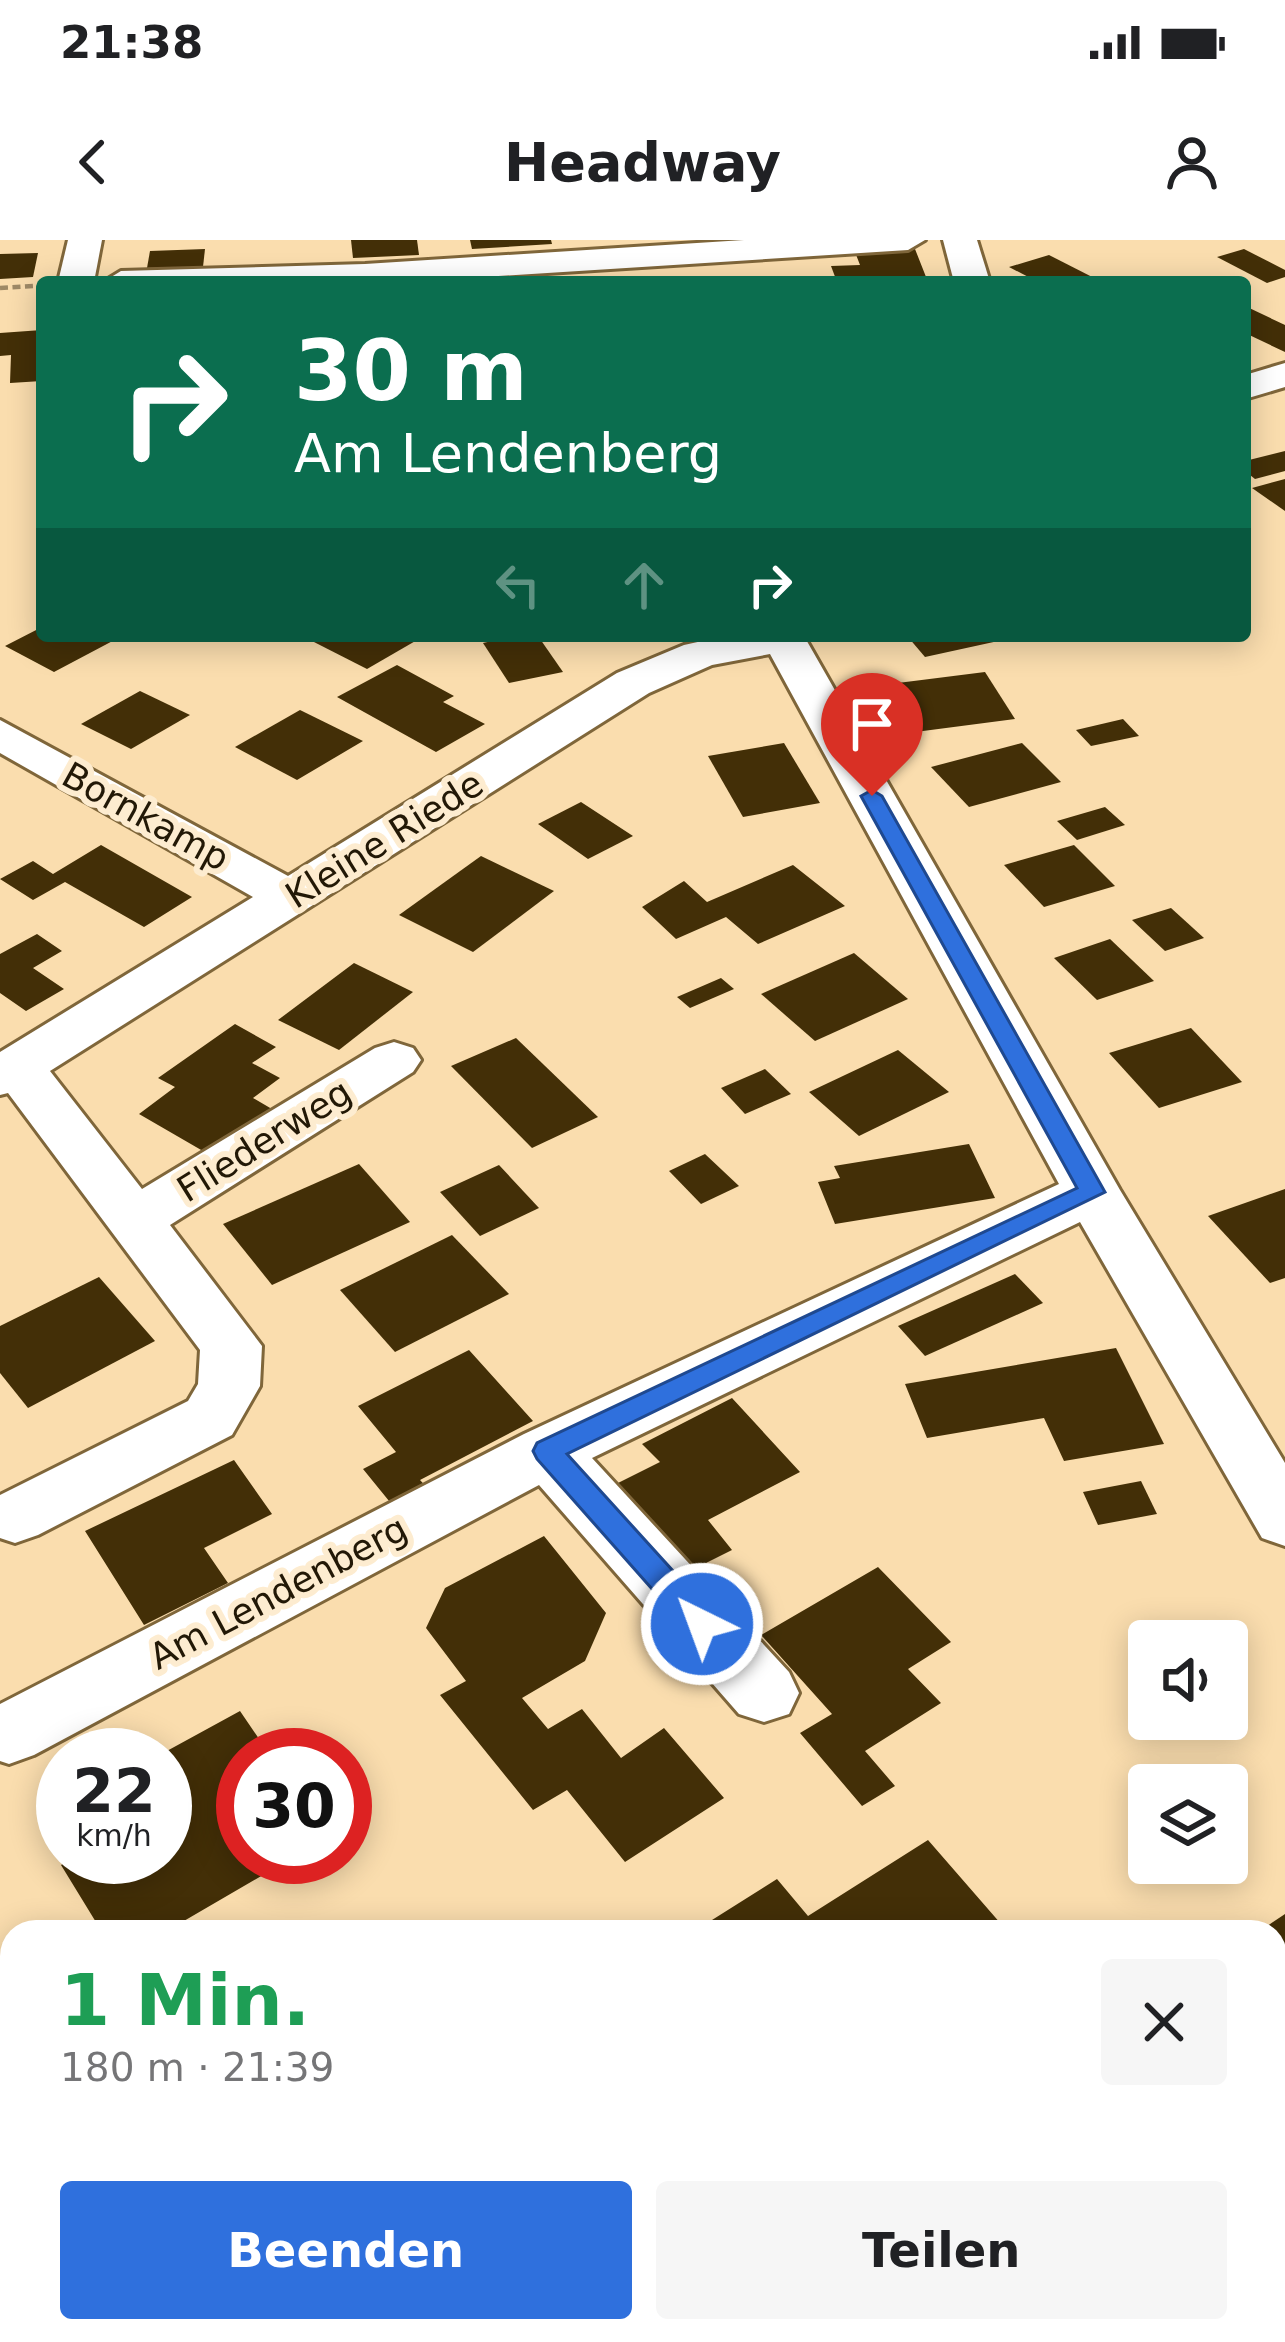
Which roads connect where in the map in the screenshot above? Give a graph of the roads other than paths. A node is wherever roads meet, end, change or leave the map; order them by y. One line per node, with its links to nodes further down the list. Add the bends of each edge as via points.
1 (85, 240): 4 (street)
2 (908, 240): 5 (street)
3 (960, 240): 6 (street)
4 (77, 276)
5 (395, 276)
6 (970, 276)
7 (1285, 374): 8 (street)
8 (1251, 386)
9 (759, 642): 12 (street, Kleine Riede, via 700,654 633,683)
10 (786, 642): 15 (street)
11 (0, 734): 12 (street, Bornkamp)
12 (291, 898): 14 (street, Kleine Riede)
13 (394, 1060): 16 (street, Fliederweg)
14 (9, 1072): 16 (street, Fliederweg)
15 (1092, 1192): 17 (street, Am Lendenberg); 19 (street)
16 (133, 1221): 18 (street, Fliederweg, via 231,1346 229,1386 209,1418 175,1439)
17 (547, 1451): 20 (street); 21 (street, Am Lendenberg)
18 (15, 1517)
19 (1285, 1520)
20 (764, 1693)
21 (9, 1734)

